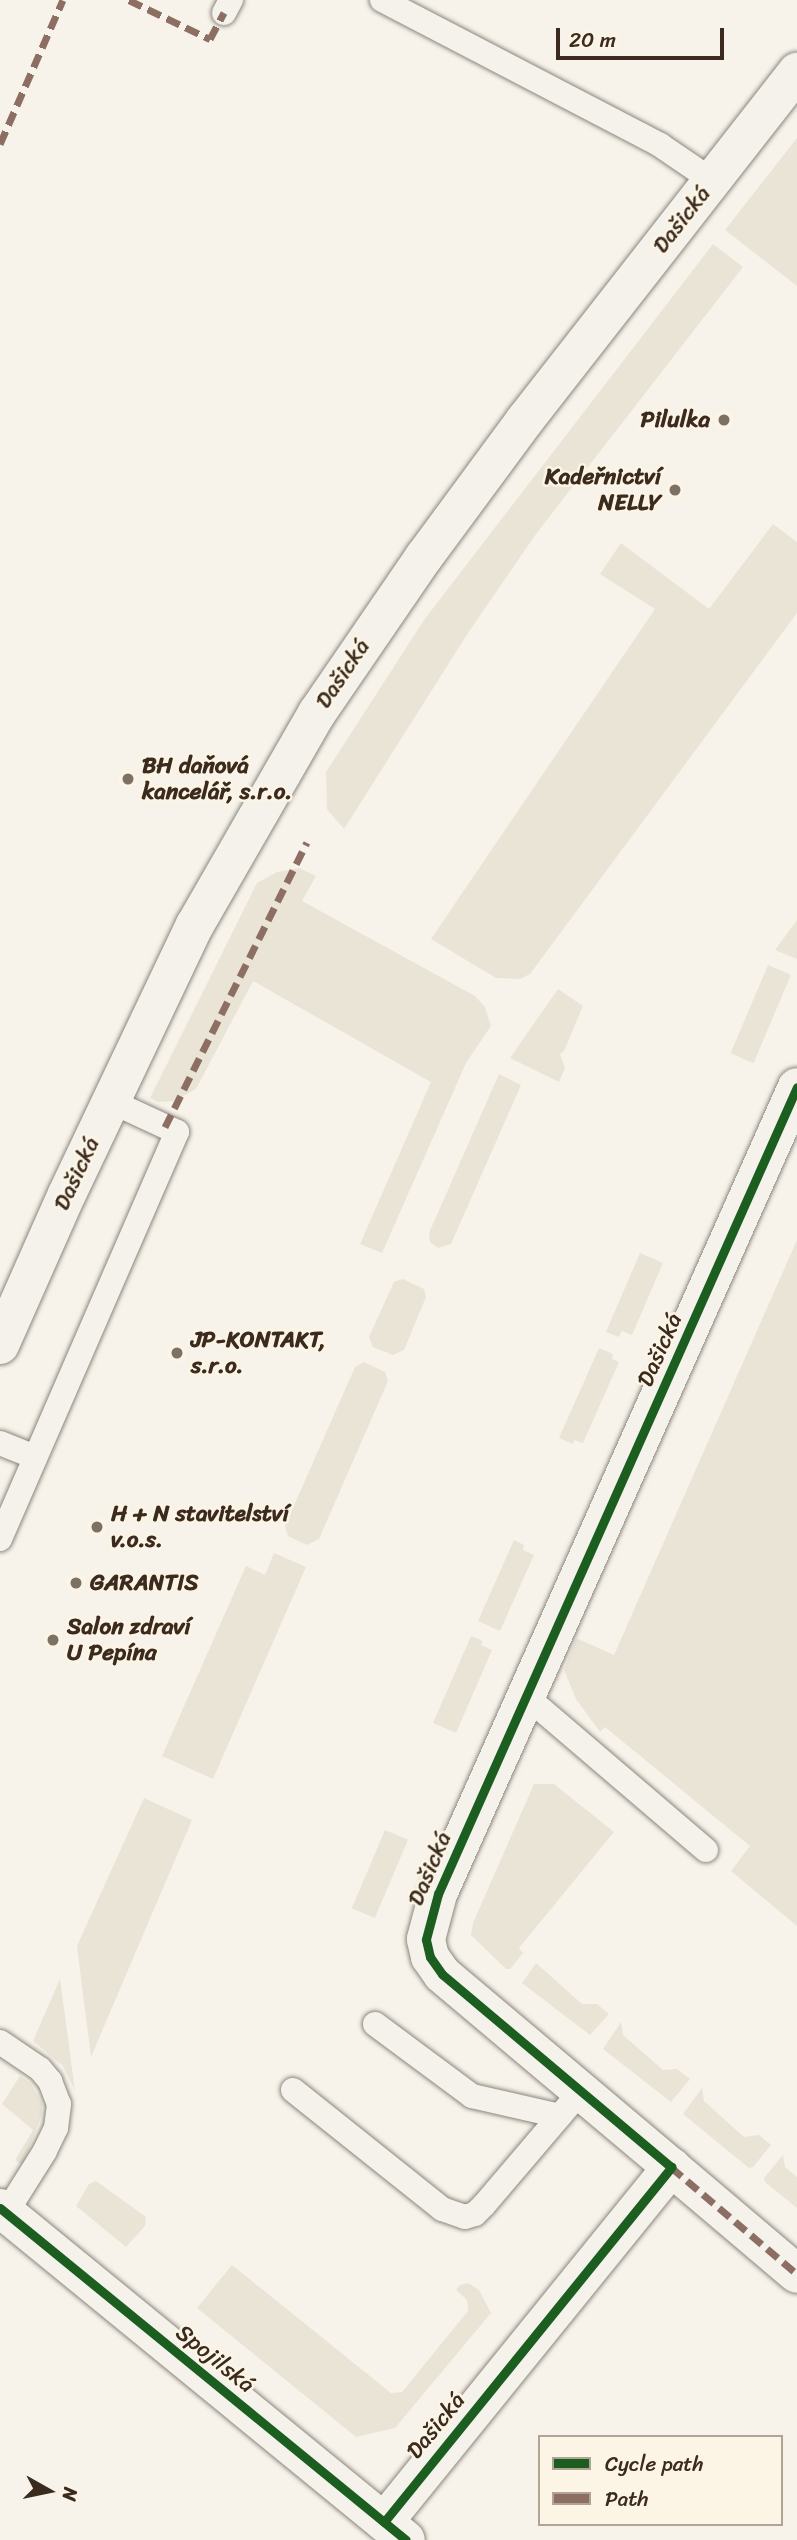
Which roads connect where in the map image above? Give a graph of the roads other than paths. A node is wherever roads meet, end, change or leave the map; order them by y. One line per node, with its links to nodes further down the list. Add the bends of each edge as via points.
1 (382, 0): 3 (lane, via 660,145)
2 (797, 72): 3 (street, Dašická)
3 (713, 181): 5 (street, Dašická, via 525,420 352,659 258,811 195,925)
4 (797, 1087): 10 (street, Dašická)
5 (110, 1101): 6 (street, Dašická); 8 (lane, via 177,1132)
6 (0, 1345)
7 (0, 1443): 8 (lane)
8 (35, 1457): 9 (lane)
9 (0, 1538)
10 (528, 1698): 11 (lane); 15 (street, Dašická, via 438,1894 426,1939 430,1957 442,1974)
11 (706, 1850)
12 (375, 2024): 15 (lane, via 472,2096)
13 (0, 2042): 17 (lane, via 40,2069 59,2104 56,2128 46,2151 27,2185)
14 (293, 2090): 15 (lane, via 442,2209 465,2217 484,2205)
15 (570, 2104): 16 (street, Dašická)
16 (671, 2167): 18 (street); 19 (street, Dašická)
17 (3, 2210): 19 (street, Spojilská)
18 (797, 2274)
19 (395, 2531)

